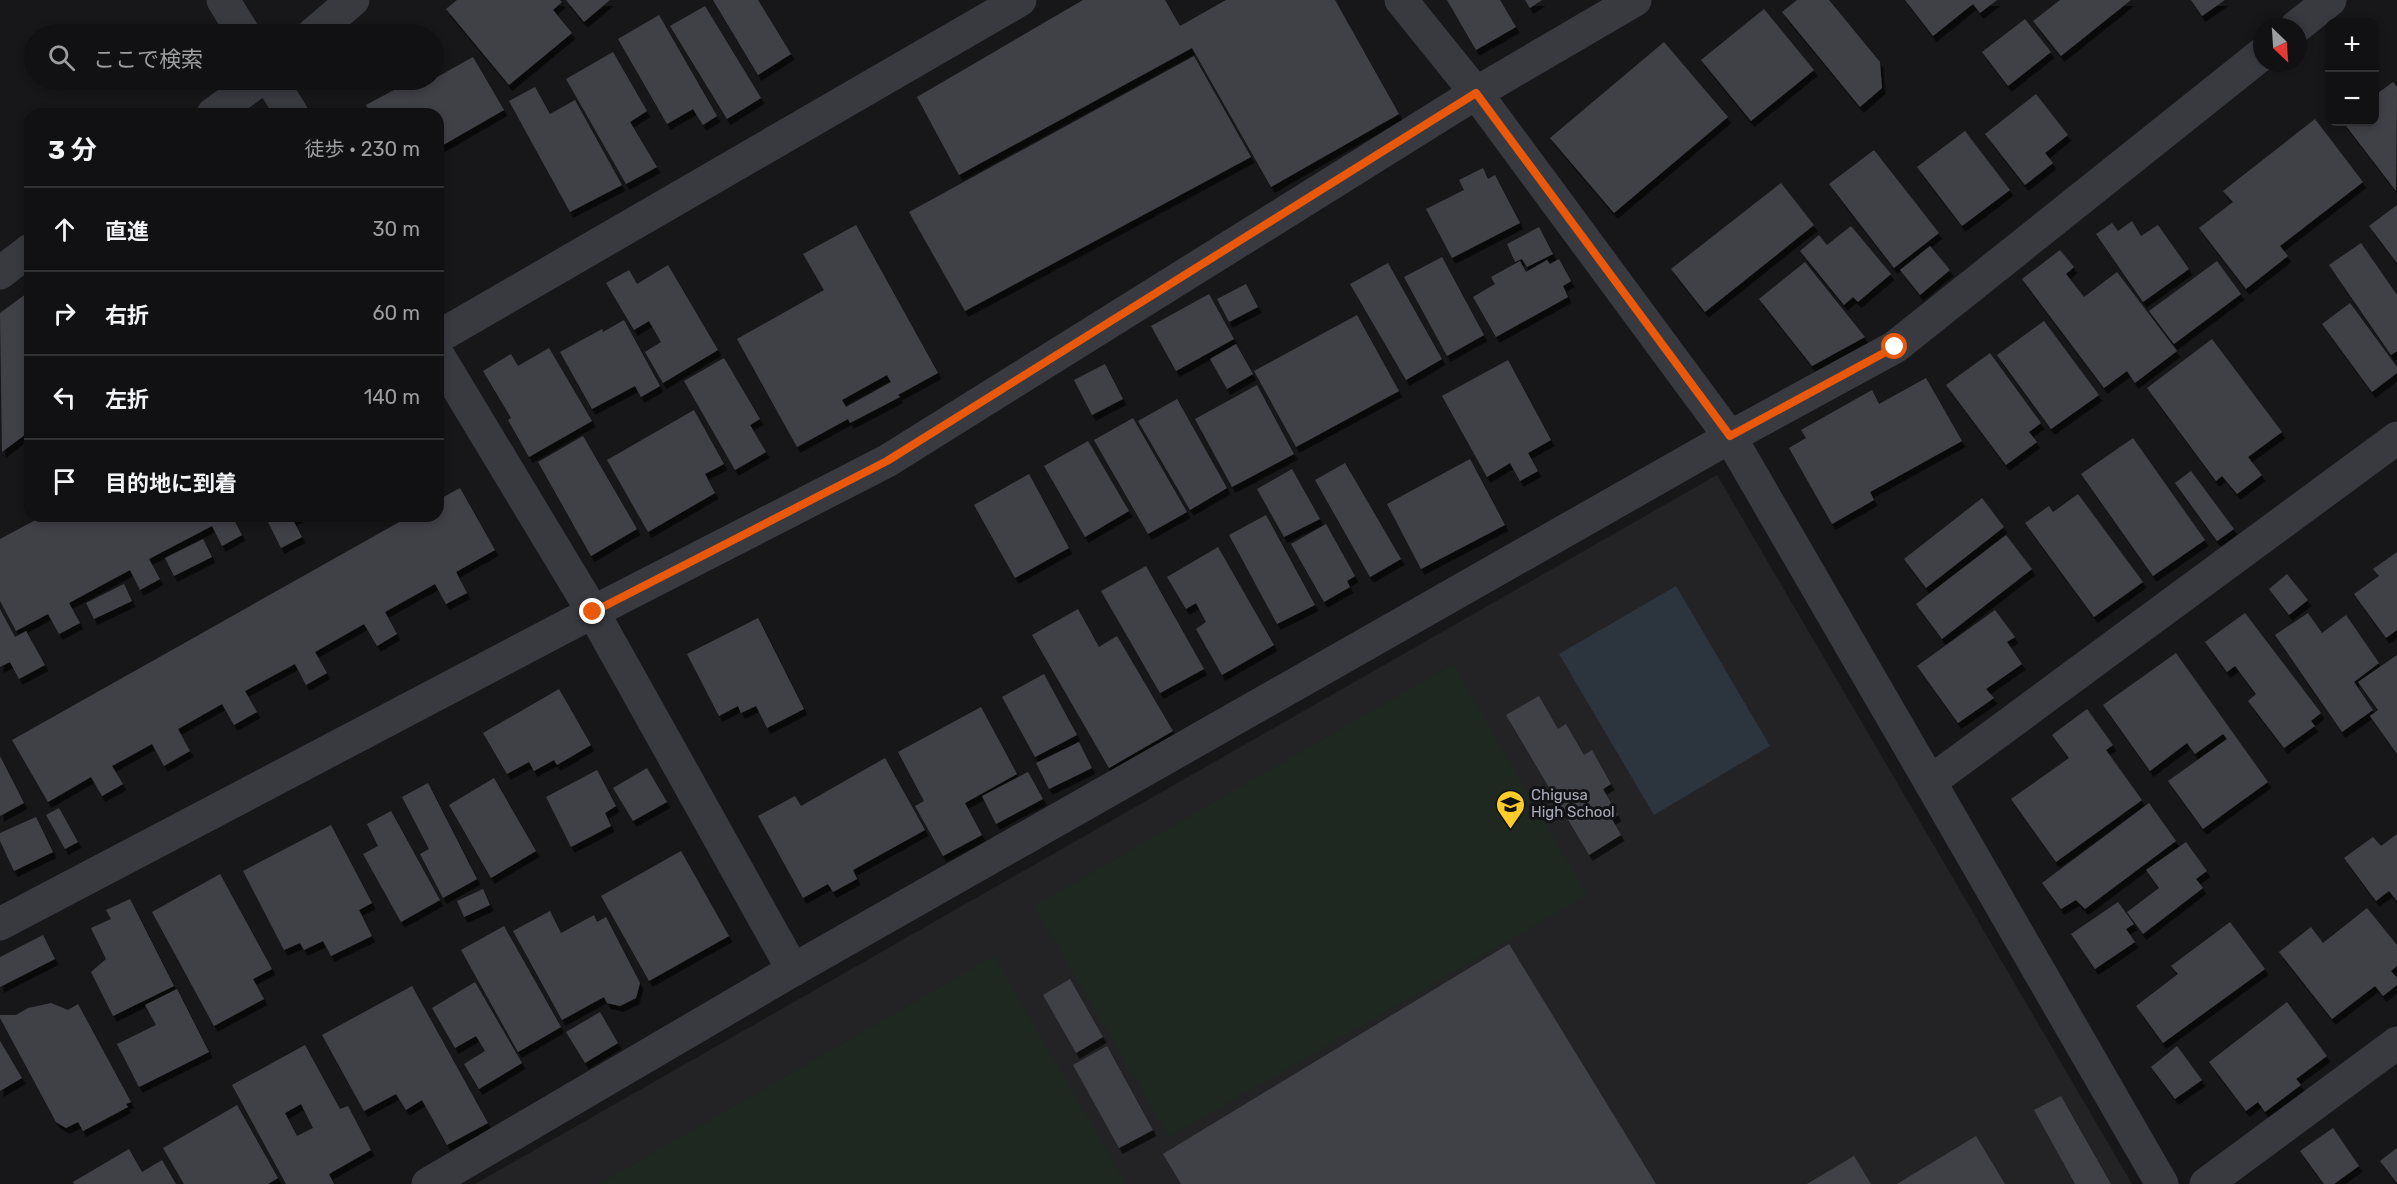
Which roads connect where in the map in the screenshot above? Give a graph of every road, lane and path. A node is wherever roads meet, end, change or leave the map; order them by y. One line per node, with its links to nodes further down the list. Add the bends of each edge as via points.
1 (223, 0): 8 (street)
2 (353, 0): 9 (street)
3 (1020, 0): 18 (street)
4 (1401, 0): 13 (street)
5 (1635, 0): 13 (street)
6 (2330, 0): 7 (street)
7 (2307, 18)
8 (238, 24)
9 (325, 24)
10 (2253, 61): 20 (street, via 1895,347)
11 (245, 90): 14 (street)
12 (277, 90): 15 (street)
13 (1476, 93): 20 (street); 22 (street, via 887,461)
14 (221, 108)
15 (288, 108)
16 (24, 255): 17 (street)
17 (0, 273)
18 (444, 334)
19 (444, 365): 22 (street)
20 (1730, 436): 23 (street); 25 (street)
21 (2397, 438): 23 (street)
22 (593, 612): 24 (street); 25 (street)
23 (1930, 782): 28 (street)
24 (0, 924)
25 (793, 970): 27 (street)
26 (2397, 1042): 29 (street)
27 (428, 1184)
28 (2162, 1184)
29 (2206, 1184)

